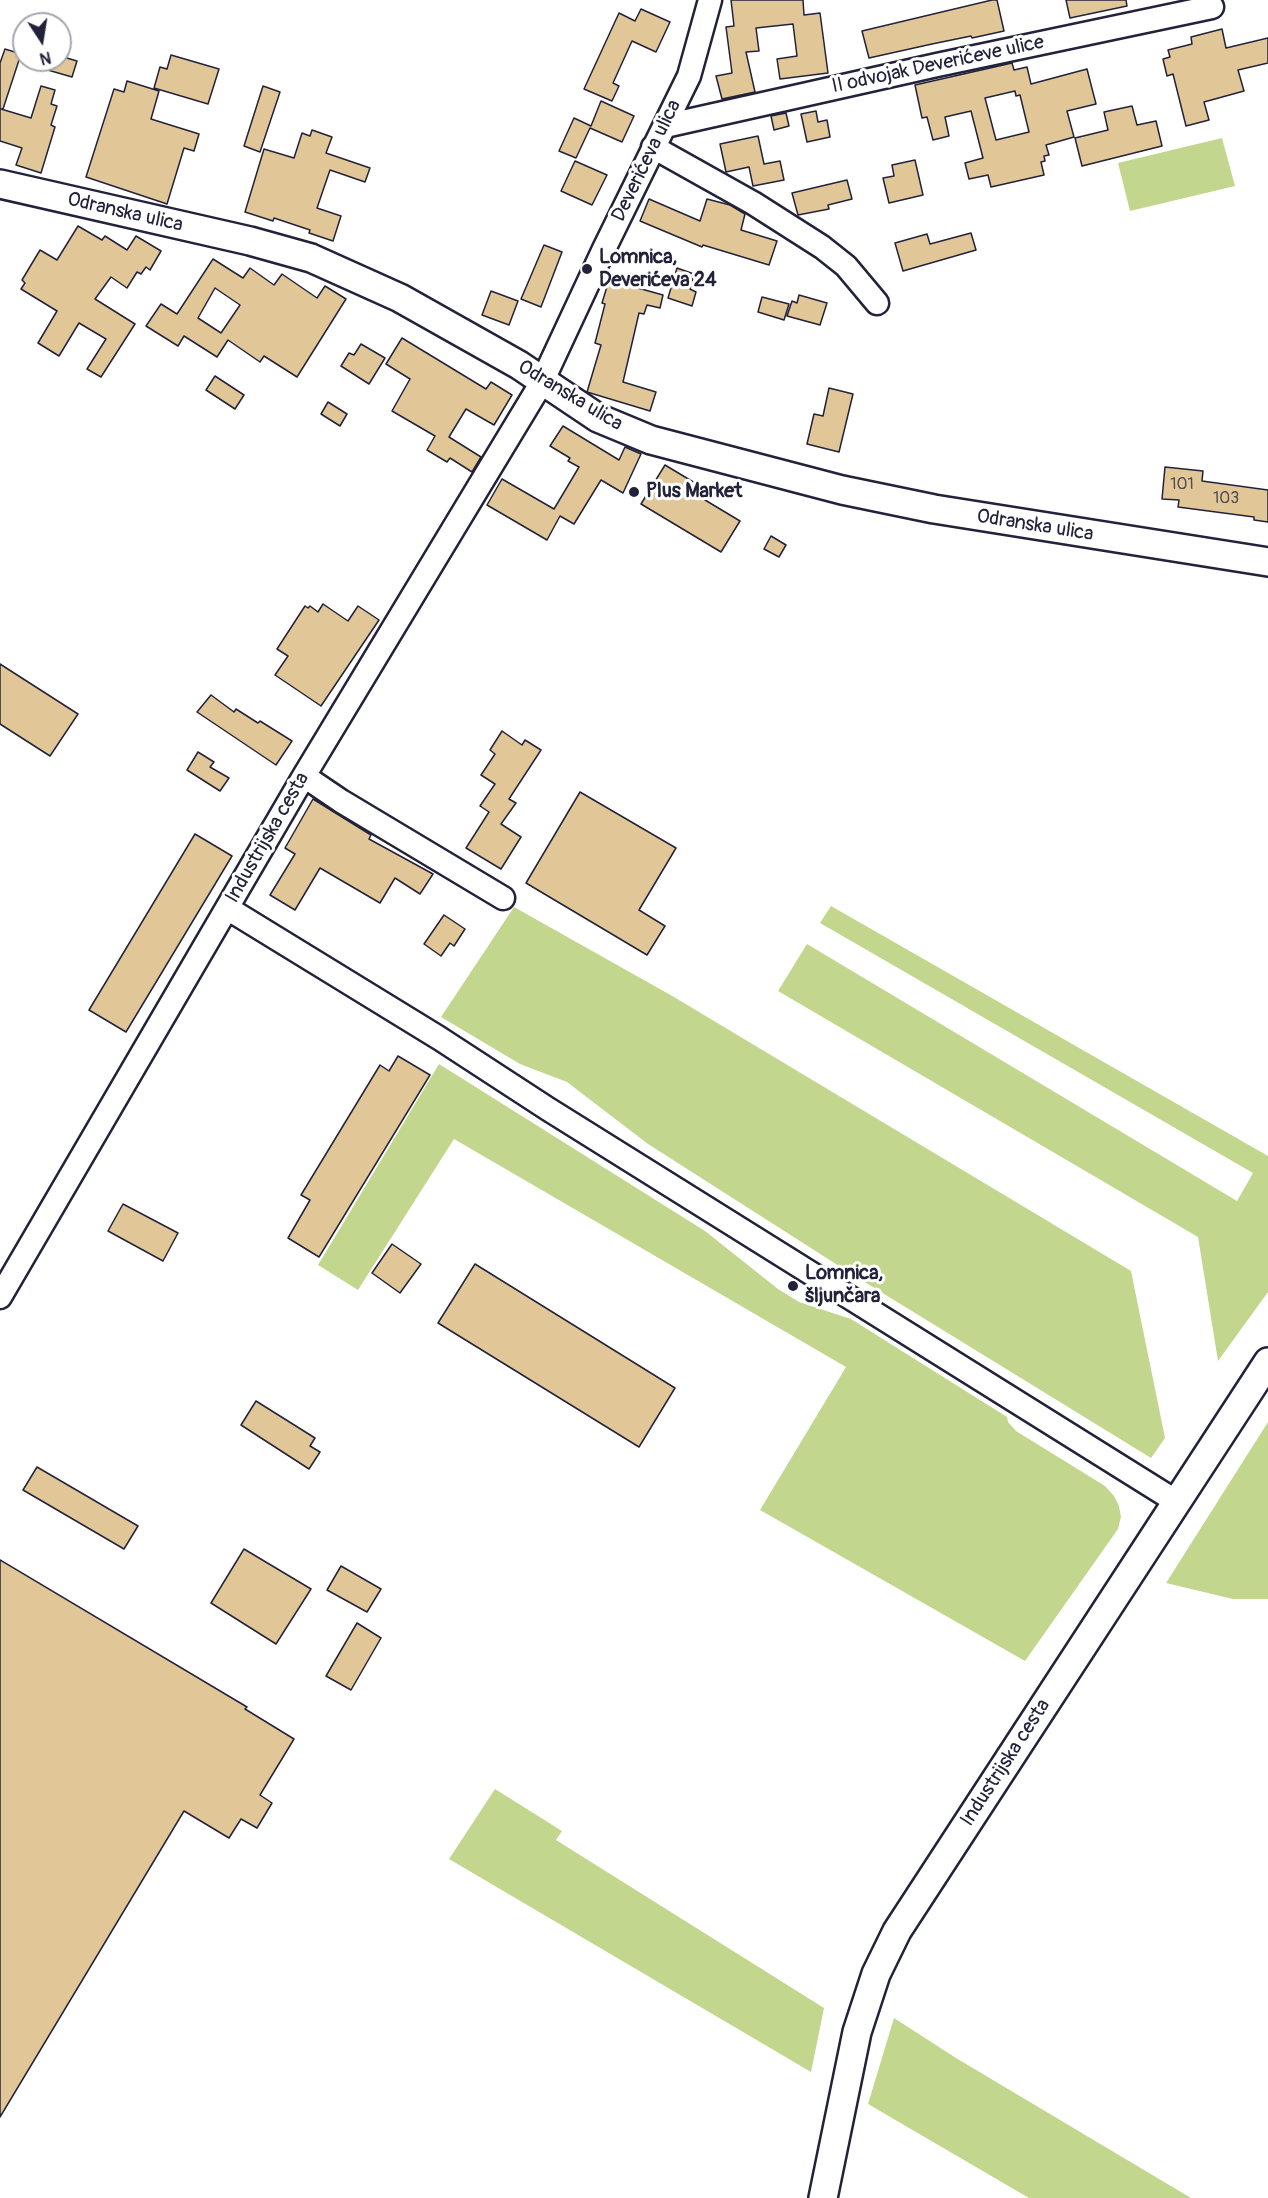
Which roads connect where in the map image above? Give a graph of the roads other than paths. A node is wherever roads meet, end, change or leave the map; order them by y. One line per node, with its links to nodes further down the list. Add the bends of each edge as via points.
1 (710, 0): 3 (street, Deverićeva ulica, via 689,76)
2 (1212, 7): 3 (street, II odvojak Deverićeve ulice)
3 (665, 126): 4 (street, Deverićeva ulica)
4 (653, 147): 6 (street, via 822,246 846,266); 7 (street, Deverićeva ulica)
5 (0, 184): 7 (main road, Odranska ulica, via 311,258 400,298)
6 (877, 303)
7 (542, 382): 8 (main road, Odranska ulica, via 598,418 630,433 811,482 1048,529); 9 (street, Industrijska cesta)
8 (1268, 562)
9 (304, 776): 10 (street); 11 (street, Industrijska cesta)
10 (504, 898)
11 (227, 908): 12 (street, Industrijska cesta); 14 (street)
12 (0, 1297)
13 (1268, 1362): 14 (main road, Industrijska cesta)
14 (1176, 1502): 15 (main road, Industrijska cesta, via 914,1903 884,1956 856,2031)
15 (823, 2198)

